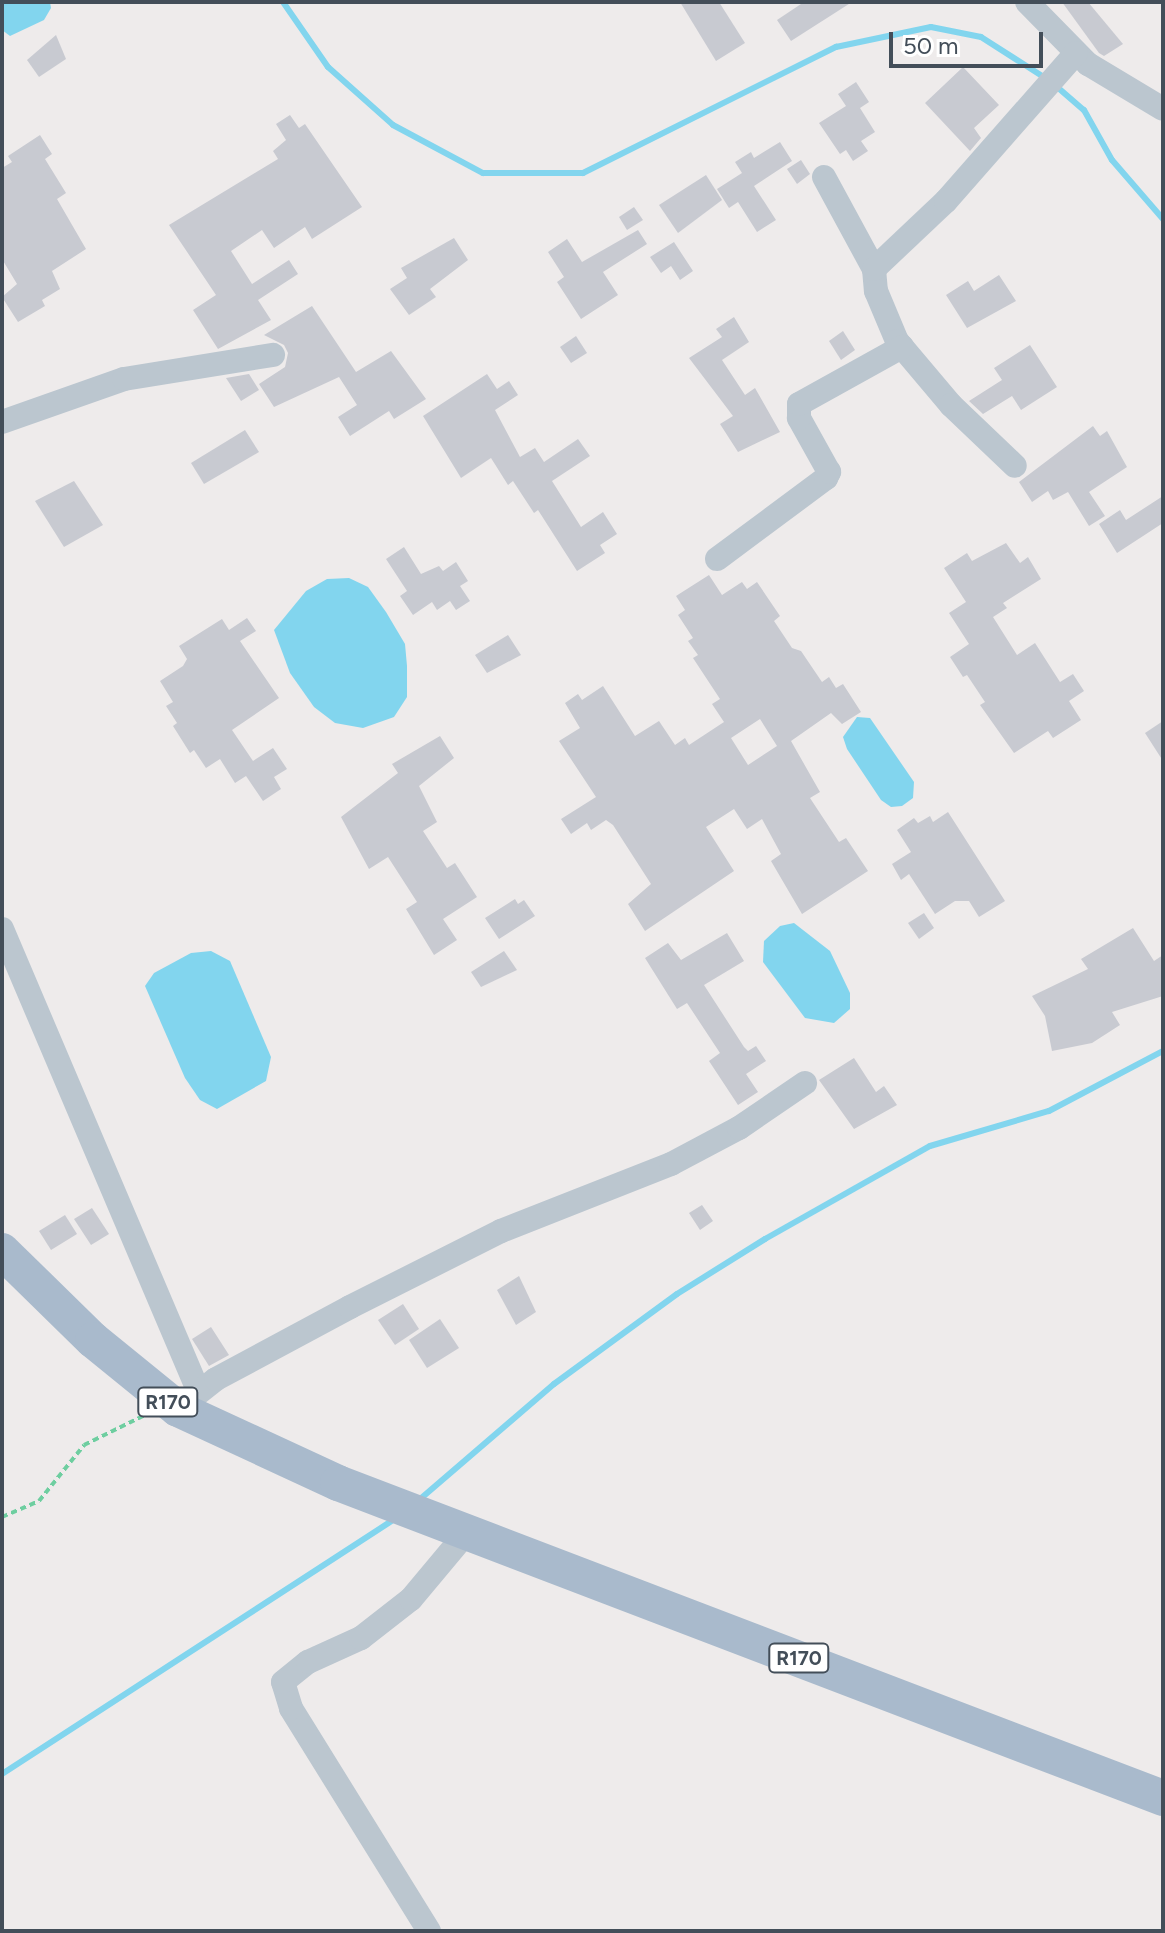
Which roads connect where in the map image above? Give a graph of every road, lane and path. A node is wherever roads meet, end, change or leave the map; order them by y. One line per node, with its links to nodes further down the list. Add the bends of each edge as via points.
1 (1027, 2): 2 (street)
2 (1071, 59): 3 (street); 5 (street, via 909,239)
3 (1163, 109)
4 (824, 177): 5 (street)
5 (874, 269): 6 (street, via 876,291)
6 (902, 347): 9 (street, via 951,405); 10 (street, via 799,404 799,418 829,472 826,478)
7 (273, 355): 8 (street, via 124,379)
8 (2, 422)
9 (1015, 466)
10 (717, 559)
11 (2, 929): 14 (street)
12 (805, 1083): 14 (street, via 739,1128 671,1164 501,1231)
13 (2, 1251): 14 (main road, R170, via 93,1340)
14 (181, 1400): 15 (path, via 84,1445 39,1501); 16 (main road, R170, via 371,1495)
15 (2, 1517)
16 (467, 1532): 17 (main road, R170); 18 (street, via 411,1599 361,1638 308,1662 283,1682 291,1708)
17 (1163, 1798)
18 (429, 1931)

